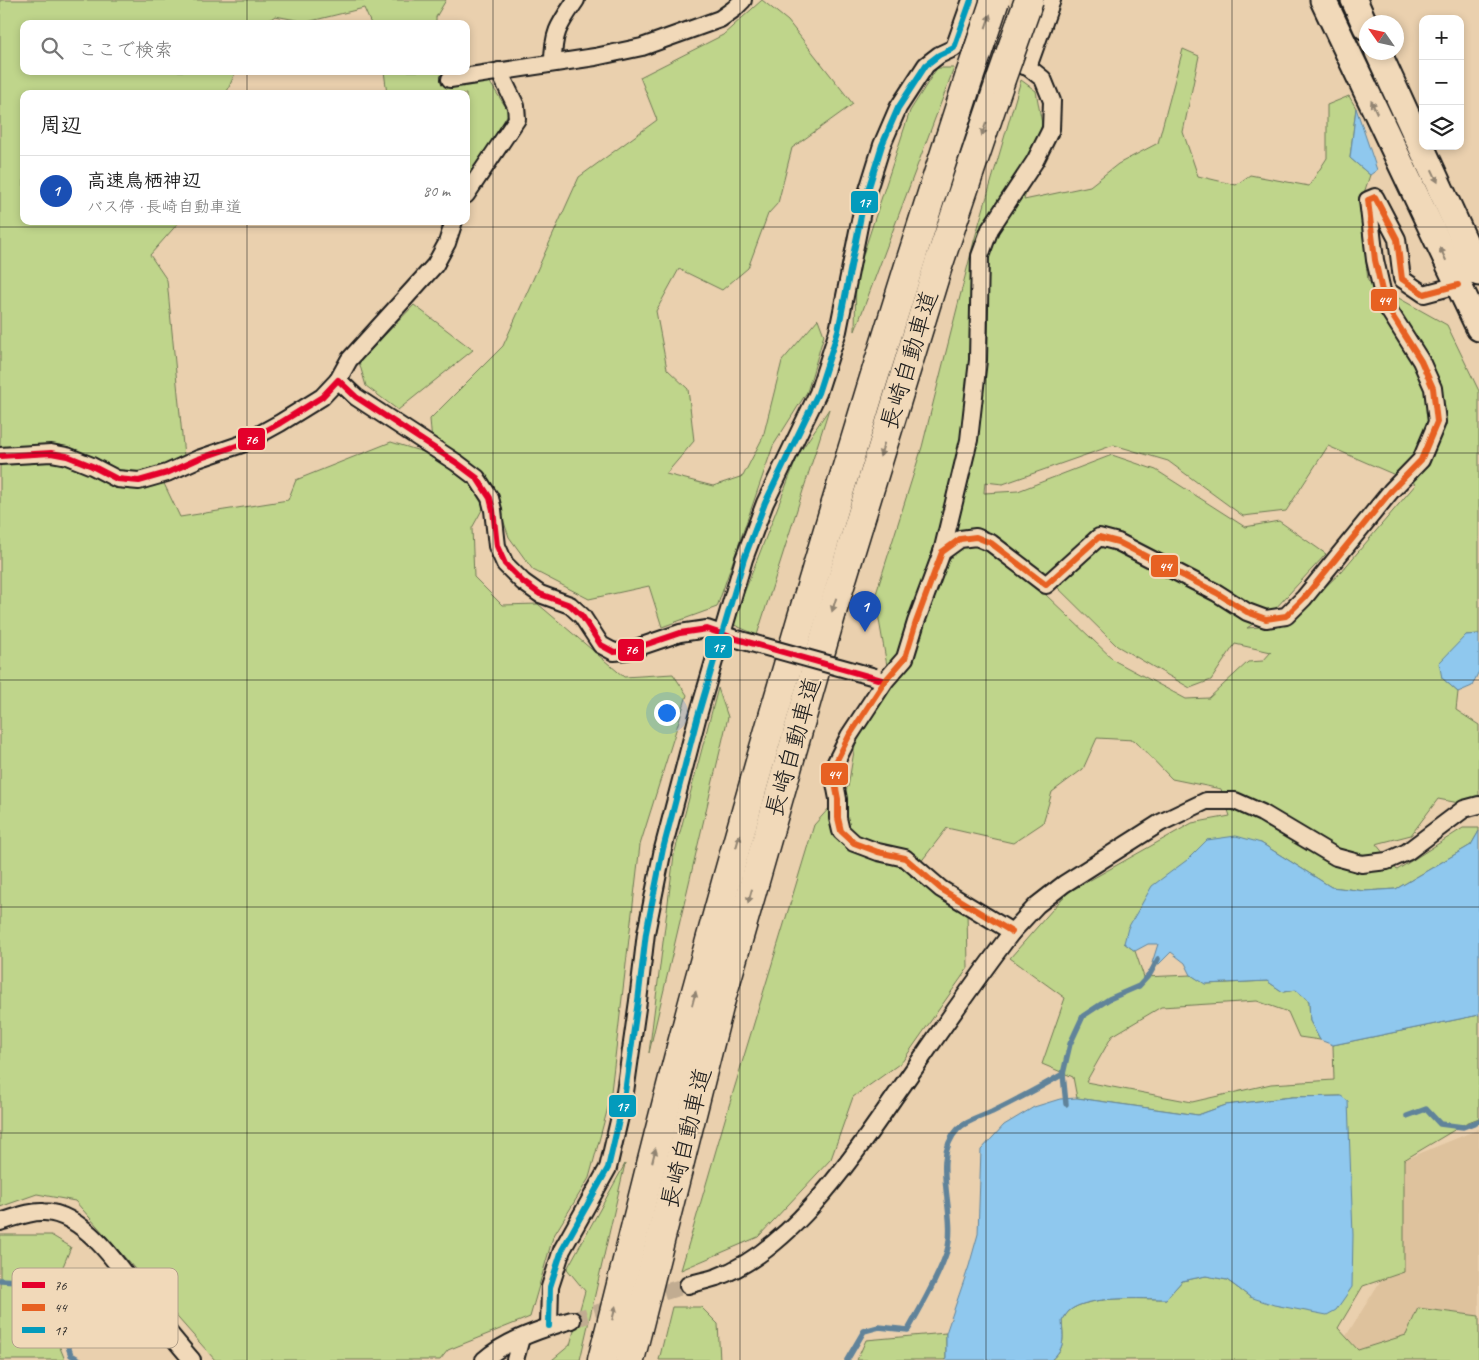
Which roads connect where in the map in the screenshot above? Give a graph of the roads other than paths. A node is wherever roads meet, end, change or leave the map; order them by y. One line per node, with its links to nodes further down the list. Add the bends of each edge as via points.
1 (576, 0): 12 (street, via 558,25)
2 (743, 0): 12 (street, via 720,19 642,47)
3 (971, 0): 10 (street)
4 (995, 0): 38 (highway, 長崎自動車道, one-way to 4, bridge, via 694,997 805,606 911,257)
5 (1029, 0): 39 (highway, 長崎自動車道, one-way to 39, bridge, via 938,266 824,641 720,1003)
6 (1052, 0): 13 (street)
7 (1324, 0): 18 (main road, one-way to 7)
8 (1354, 0): 9 (main road)
9 (1361, 15)
10 (954, 48): 13 (street); 23 (street, via 926,65 898,108 882,145 863,206 838,331 818,392 765,503 744,559)
11 (1381, 60): 18 (main road, one-way to 18)
12 (553, 63): 14 (street)
13 (1028, 66): 22 (street, via 1043,79 1052,101 1051,129 1036,161 990,229 980,256 978,360 969,440)
14 (499, 71): 15 (street); 16 (street, via 516,106 517,119)
15 (450, 78)
16 (470, 189)
17 (453, 225): 20 (street, via 448,243 435,265 349,360)
18 (1468, 279): 19 (main road); 22 (street, via 1424,294 1402,279 1397,239 1375,197 1368,200 1375,260 1385,304 1421,361 1433,388 1437,422 1421,460 1286,616 1266,619 1247,612 1118,542 1099,537 1046,585 990,543 976,537 960,539)
19 (1479, 328)
20 (338, 380): 21 (street, via 322,396 242,444 139,481 117,479 67,456 51,453); 23 (street, via 356,396 476,478 490,498 497,546 505,564 540,594 570,605 582,616 601,645 614,652 627,651 680,633 707,628)
21 (0, 456)
22 (942, 552): 24 (street, via 905,658)
23 (730, 637): 24 (street, bridge); 31 (street, via 697,719 663,849 646,933 624,1099 608,1168 562,1250 550,1287)
24 (880, 679): 26 (street, via 836,762 834,778 841,831 854,843 905,858 941,889)
25 (1479, 804): 26 (street, via 1464,809 1407,852 1387,862 1362,864 1336,857 1262,813 1235,801 1206,801 1160,824 1064,884 1037,905)
26 (1012, 932): 29 (street, via 838,1176 797,1222 746,1262 718,1276)
27 (0, 1222): 28 (street, via 31,1212 59,1215 73,1222 106,1250)
28 (120, 1268)
29 (688, 1285)
30 (572, 1320): 31 (street)
31 (549, 1326): 32 (street)
32 (521, 1338): 35 (street); 36 (street); 37 (street)
33 (178, 1343): 34 (street)
34 (192, 1360)
35 (484, 1360)
36 (516, 1360)
37 (523, 1360)
38 (602, 1360)
39 (630, 1360)

